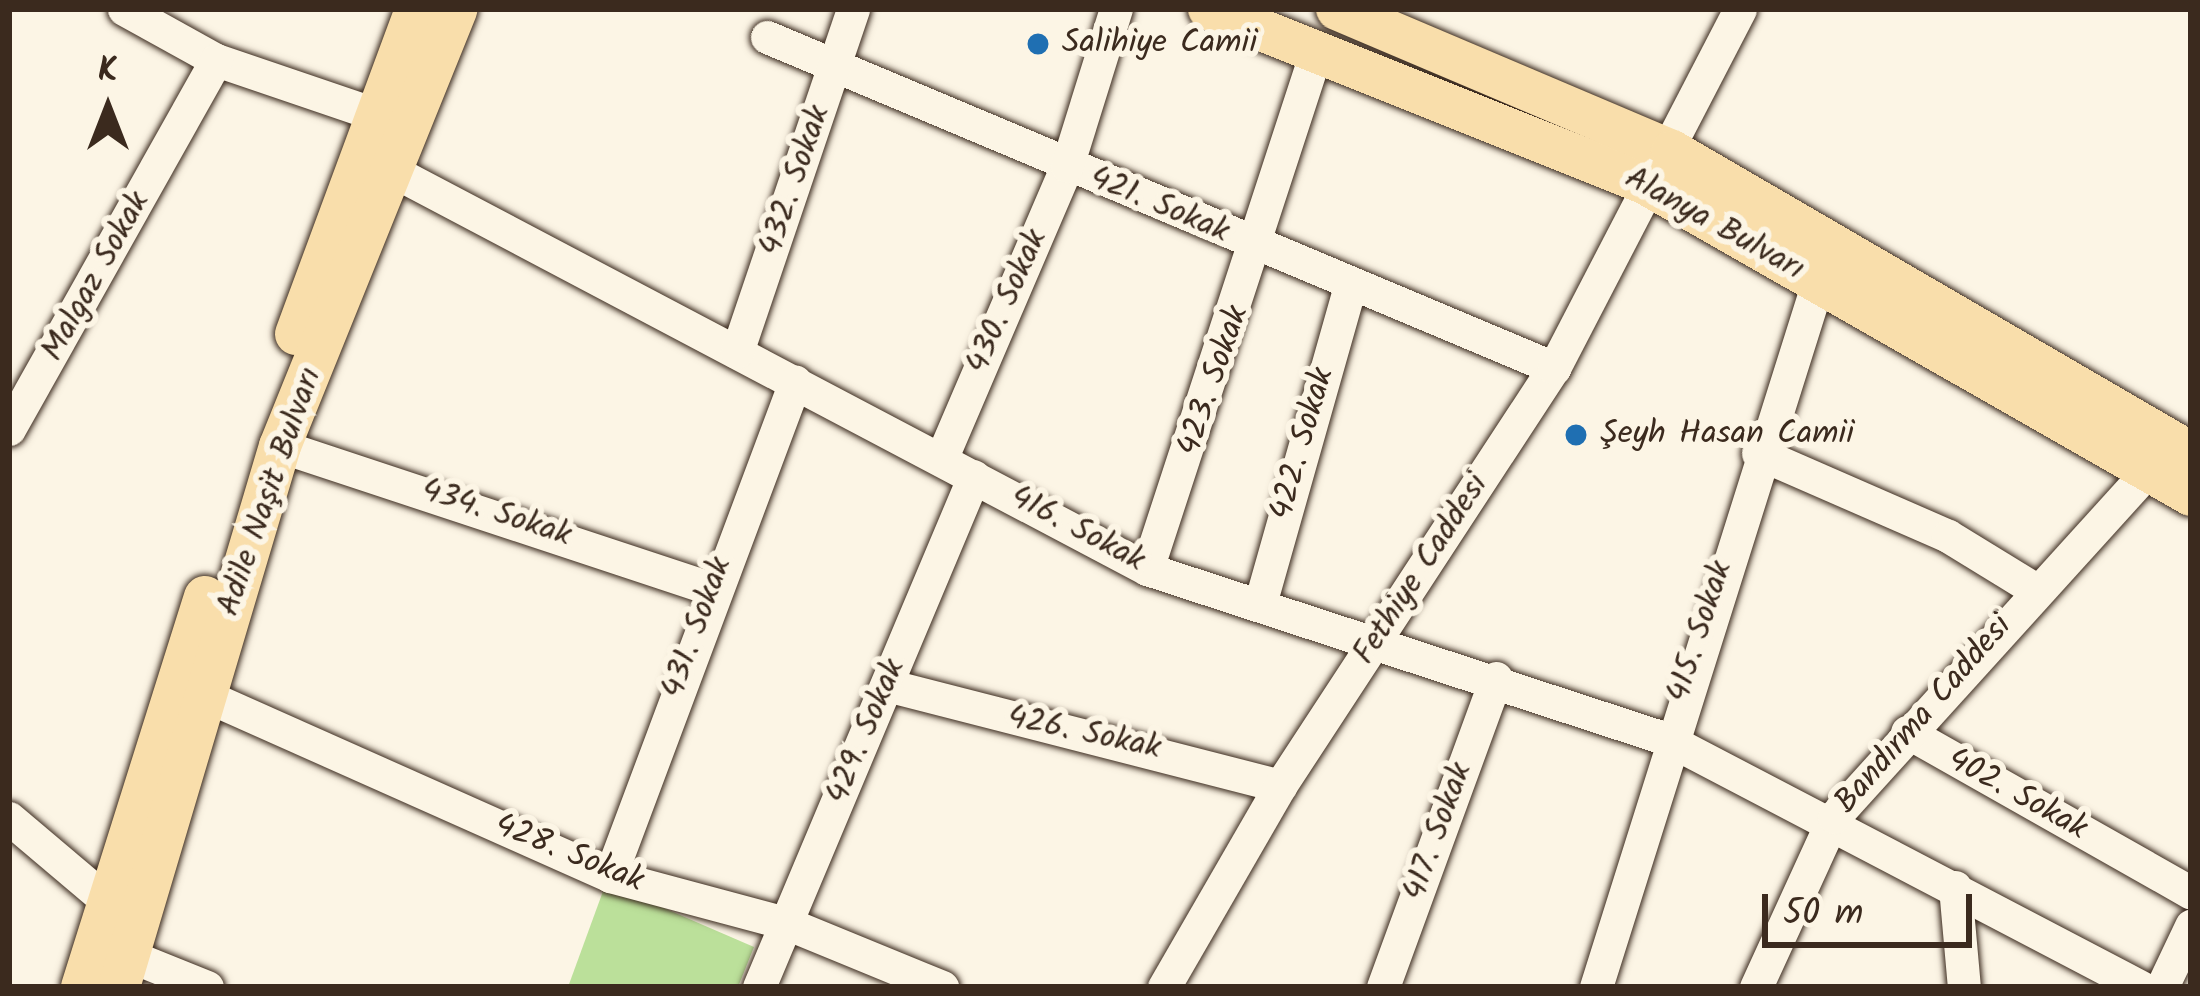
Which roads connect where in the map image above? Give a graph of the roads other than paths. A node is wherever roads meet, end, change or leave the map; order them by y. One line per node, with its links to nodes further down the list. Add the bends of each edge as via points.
1 (124, 9): 11 (street, 416. Sokak)
2 (416, 9): 13 (main road, Adile Naşit Bulvarı)
3 (457, 9): 13 (main road, Adile Naşit Bulvarı)
4 (853, 9): 12 (street, 432. Sokak)
5 (1116, 9): 15 (street, 430. Sokak)
6 (1210, 9): 10 (main road, Alanya Bulvarı)
7 (1337, 9): 14 (main road, Alanya Bulvarı)
8 (1740, 9): 14 (street, Fethiye Caddesi)
9 (767, 37): 12 (street, 421. Sokak)
10 (1316, 52): 16 (main road, Alanya Bulvarı); 17 (street, 423. Sokak)
11 (216, 60): 13 (street, 416. Sokak); 23 (street, Malgaz Sokak)
12 (836, 66): 15 (street, 421. Sokak); 20 (street, 432. Sokak)
13 (383, 141): 20 (street, 416. Sokak); 24 (main road, Adile Naşit Bulvarı); 48 (main road, Adile Naşit Bulvarı)
14 (1672, 151): 16 (street, Fethiye Caddesi); 25 (main road, Alanya Bulvarı)
15 (1067, 166): 17 (street, 421. Sokak); 27 (street, 430. Sokak)
16 (1646, 184): 18 (main road, Alanya Bulvarı); 21 (street, Fethiye Caddesi)
17 (1258, 248): 19 (street, 421. Sokak); 32 (street, 423. Sokak)
18 (1818, 282): 26 (street, 415. Sokak); 29 (main road, Alanya Bulvarı)
19 (1349, 285): 21 (street, 421. Sokak); 35 (street, 422. Sokak)
20 (736, 352): 22 (street, 416. Sokak)
21 (1554, 368): 36 (street, Fethiye Caddesi)
22 (795, 382): 27 (street, 416. Sokak); 33 (street, 431. Sokak)
23 (9, 429)
24 (280, 446): 33 (street, 434. Sokak); 39 (main road, Adile Naşit Bulvarı)
25 (2182, 449): 29 (street, Bandırma Caddesi)
26 (1758, 453): 34 (street, via 1948,536); 41 (street, 415. Sokak)
27 (942, 457): 28 (street, 416. Sokak)
28 (974, 476): 32 (street, 416. Sokak); 38 (street, 429. Sokak)
29 (2142, 477): 30 (main road, Alanya Bulvarı); 31 (street); 34 (street, Bandırma Caddesi)
30 (2191, 496)
31 (2191, 515)
32 (1147, 569): 35 (street, 416. Sokak)
33 (710, 587): 45 (street, 431. Sokak)
34 (2033, 589): 40 (street, Bandırma Caddesi)
35 (1260, 604): 36 (street, 416. Sokak)
36 (1375, 642): 37 (street, 416. Sokak); 42 (street, Fethiye Caddesi)
37 (1496, 678): 41 (street, 416. Sokak); 57 (street, 417. Sokak)
38 (887, 685): 42 (street, 426. Sokak); 49 (street, 429. Sokak)
39 (204, 695): 45 (street, 428. Sokak); 51 (main road, Adile Naşit Bulvarı)
40 (1906, 732): 44 (street, Bandırma Caddesi); 47 (street, 402. Sokak)
41 (1667, 739): 44 (street, 416. Sokak); 58 (street, 415. Sokak)
42 (1280, 786): 56 (street, Fethiye Caddesi)
43 (9, 818): 48 (street)
44 (1834, 818): 46 (street, 416. Sokak); 59 (street, Bandırma Caddesi)
45 (610, 876): 49 (street, 428. Sokak)
46 (1955, 887): 60 (street); 61 (street, 416. Sokak)
47 (2191, 893)
48 (112, 905): 52 (main road, Adile Naşit Bulvarı)
49 (786, 923): 54 (street, 429. Sokak); 55 (street, 428. Sokak)
50 (2191, 926): 62 (street)
51 (125, 972): 53 (street)
52 (82, 987)
53 (207, 987)
54 (759, 987)
55 (942, 987)
56 (1164, 987)
57 (1383, 987)
58 (1596, 987)
59 (1756, 987)
60 (1964, 987)
61 (2141, 987)
62 (2162, 987)

